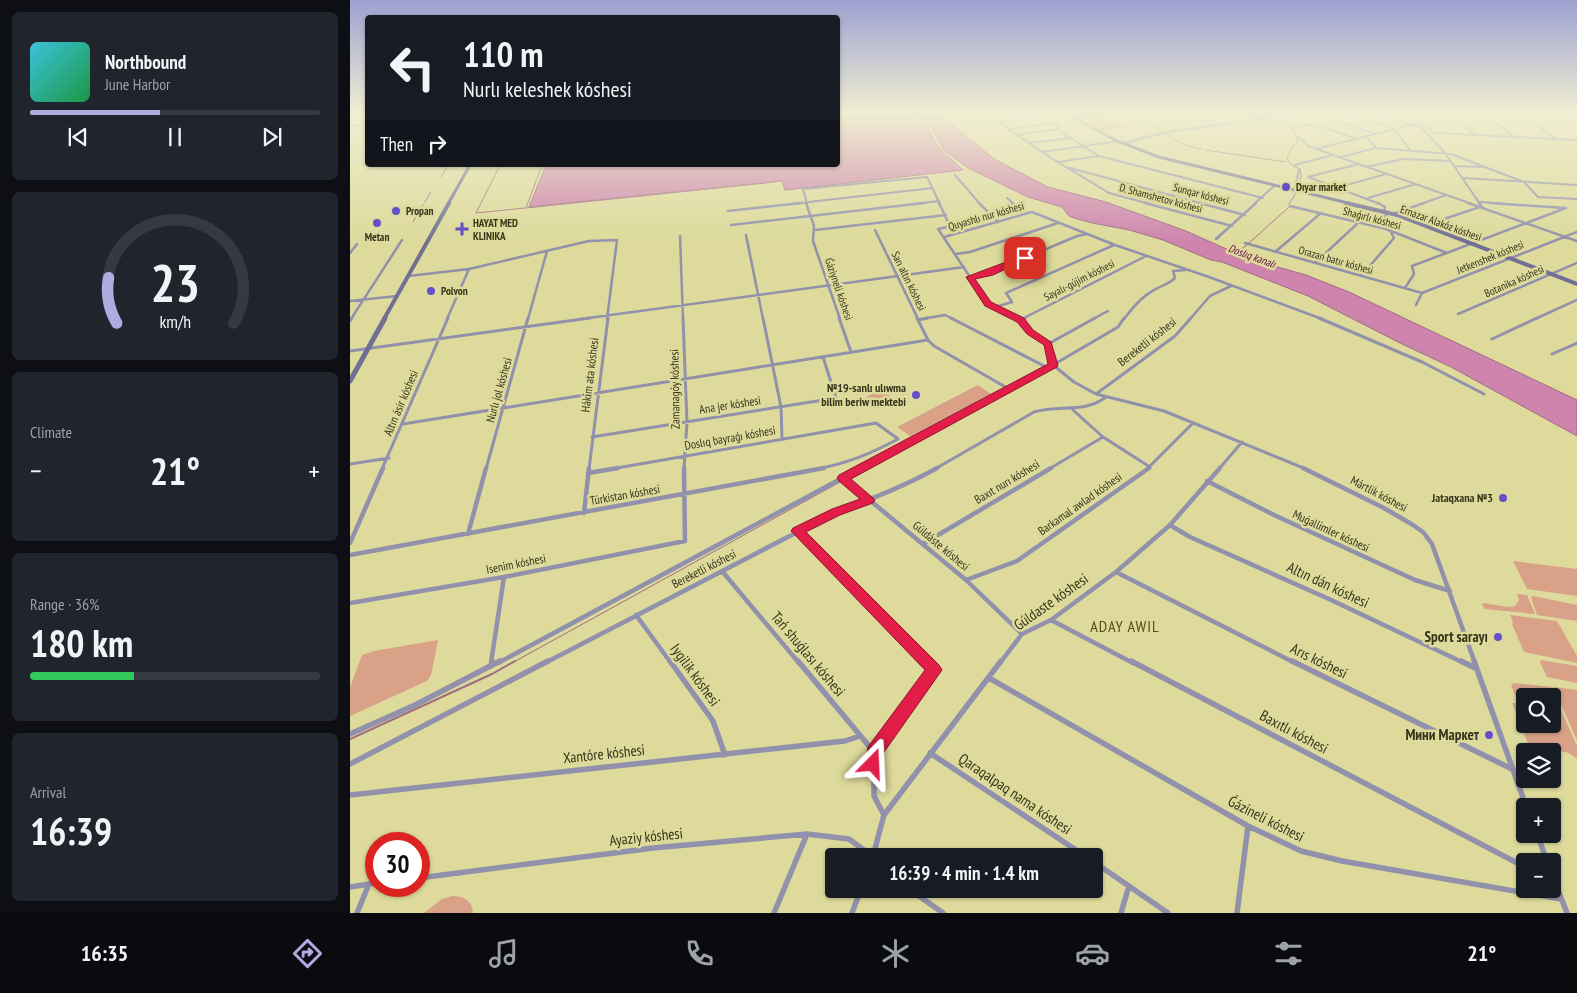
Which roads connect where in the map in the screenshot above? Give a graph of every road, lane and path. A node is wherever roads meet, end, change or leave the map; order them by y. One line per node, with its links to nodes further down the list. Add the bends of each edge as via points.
1 (1050, 157): 11 (street, D. Shamshetov kóshesi)
2 (1095, 157): 11 (street)
3 (1101, 157): 33 (street)
4 (1159, 157): 27 (main road, Ernazar Alakóz kóshesi)
5 (1327, 157): 14 (street)
6 (1337, 157): 10 (street)
7 (1346, 157): 10 (street)
8 (1448, 157): 12 (street)
9 (1458, 157): 19 (street)
10 (1341, 158): 13 (street)
11 (1058, 162): 18 (street, D. Shamshetov kóshesi)
12 (1451, 162): 15 (street, via 1403,159); 16 (street)
13 (1359, 164): 15 (street); 29 (street, via 1308,177)
14 (1295, 165)
15 (1366, 166): 21 (street)
16 (1454, 166): 19 (street); 23 (street)
17 (469, 167): 86 (main road)
18 (1066, 167): 44 (street, Sunqar kóshesi); 54 (street, D. Shamshetov kóshesi, via 1109,193)
19 (1486, 167): 24 (street)
20 (1299, 170): 30 (street)
21 (1386, 174): 25 (street); 29 (street)
22 (954, 175): 46 (street)
23 (1463, 178): 24 (street); 37 (street)
24 (1524, 182): 26 (street); 35 (street, via 1538,197)
25 (1416, 184): 31 (street); 34 (street)
26 (1577, 184)
27 (1274, 186): 30 (main road, Ernazar Alakóz kóshesi); 33 (street)
28 (933, 188): 36 (street); 38 (street); 38 (street, via 927,177 803,189)
29 (1336, 188): 34 (street)
30 (1294, 191): 43 (main road, Ernazar Alakóz kóshesi)
31 (1446, 195): 40 (street); 43 (street)
32 (1006, 198): 46 (street, via 1017,207)
33 (1263, 198): 44 (street)
34 (1367, 199): 43 (street, via 1385,207)
35 (1577, 199)
36 (939, 201): 45 (street); 47 (street)
37 (1480, 202): 40 (street); 51 (street, via 1566,208)
38 (806, 203): 41 (street); 47 (street, Ǵáziyneli kóshesi)
39 (1290, 206): 42 (street, Shaǵırlı kóshesi)
40 (1482, 208): 51 (street); 53 (street)
41 (728, 211)
42 (1321, 213): 49 (street, Shaǵırlı kóshesi); 74 (street)
43 (1388, 213): 53 (main road, Ernazar Alakóz kóshesi); 56 (street, via 1383,219)
44 (1245, 214): 54 (street)
45 (946, 215): 55 (street, via 949,224); 57 (street)
46 (989, 215): 48 (street)
47 (812, 216): 52 (street); 57 (street, Ǵáziyneli kóshesi)
48 (998, 222): 50 (street, Quyashlı nur kóshesi, via 1032,212); 63 (street, Quyashlı nur kóshesi)
49 (1359, 222): 56 (street, Shaǵırlı kóshesi); 80 (street)
50 (1058, 223): 60 (street); 77 (street)
51 (1525, 223): 64 (street); 70 (street)
52 (731, 225)
53 (1426, 225): 70 (main road, Ernazar Alakóz kóshesi)
54 (1232, 226): 65 (street)
55 (938, 229): 63 (street)
56 (1388, 229): 76 (street, Shaǵırlı kóshesi); 88 (street, via 1394,238)
57 (816, 230): 91 (street, Ǵáziyneli kóshesi, via 813,241)
58 (875, 230): 87 (street, Sarı altın kóshesi)
59 (1577, 232): 64 (street, Jetkenshek kóshesi)
60 (1087, 234): 72 (street); 89 (street, via 990,273)
61 (746, 235): 95 (street, Ana jer kóshesi)
62 (680, 236): 100 (street, Zamanagóy kóshesi)
63 (944, 237): 77 (street)
64 (1564, 237): 68 (street); 79 (street, Jetkenshek kóshesi)
65 (1216, 239)
66 (402, 240): 97 (street)
67 (617, 240): 73 (street, via 589,241); 105 (street, Hákim ata kóshesi)
68 (1577, 241)
69 (1245, 243): 74 (street, Orazan batır kóshesi)
70 (1472, 243): 76 (street); 79 (main road, Ernazar Alakóz kóshesi)
71 (357, 244): 75 (street)
72 (1115, 245): 78 (street); 102 (street, via 1013,289 1006,293 1012,302)
73 (547, 252): 83 (street); 109 (street, Nurlı jol kóshesi)
74 (1274, 252): 80 (street, Orazan batır kóshesi)
75 (350, 253)
76 (1447, 253): 93 (street, via 1412,266 1414,274)
77 (955, 254): 82 (street)
78 (1146, 256): 84 (street); 107 (street, Sayalı-gújim kóshesi)
79 (1511, 259): 85 (main road, Ernazar Alakóz kóshesi); 94 (street, Jetkenshek kóshesi)
80 (1315, 263): 88 (street, Orazan batır kóshesi)
81 (1577, 263): 85 (street, Botanika kóshesi)
82 (964, 267): 87 (street); 89 (street)
83 (469, 270): 86 (street); 110 (street, Altın ásir kóshesi)
84 (1185, 270): 92 (street); 121 (street, via 1173,271 1175,278 1137,302 1118,327)
85 (1551, 274): 90 (main road, Ernazar Alakóz kóshesi); 104 (street, Botanika kóshesi)
86 (409, 276): 96 (main road)
87 (897, 276): 91 (street); 106 (street, Sarı altın kóshesi)
88 (1362, 276): 93 (street, Orazan batır kóshesi)
89 (970, 277): 102 (street)
90 (1577, 284)
91 (828, 285): 95 (street); 117 (street, Ǵáziyneli kóshesi)
92 (1231, 286): 127 (street, Bereketli kóshesi, via 1206,299 1175,336); 128 (street, via 1300,310 1406,355)
93 (1404, 288): 94 (street, Orazan batır kóshesi)
94 (1422, 293): 101 (street)
95 (758, 294): 100 (street); 120 (street, Ana jer kóshesi)
96 (398, 296): 97 (street); 115 (main road)
97 (363, 300): 99 (street); 108 (street)
98 (1577, 300): 111 (street)
99 (350, 301)
100 (683, 304): 105 (street); 123 (street, Zamanagóy kóshesi)
101 (1416, 305)
102 (992, 308): 107 (street)
103 (1108, 311): 114 (street)
104 (1458, 314)
105 (607, 315): 109 (street); 126 (street, Hákim ata kóshesi)
106 (918, 320): 112 (street, Sarı altın kóshesi); 122 (street, via 945,315)
107 (1020, 320): 114 (street, via 1030,332)
108 (350, 322)
109 (528, 326): 110 (street); 131 (street, Nurlı jol kóshesi)
110 (440, 337): 115 (street); 136 (street, Altın ásir kóshesi)
111 (1492, 339)
112 (928, 340): 117 (street); 125 (street)
113 (1577, 343): 118 (street)
114 (1048, 344): 121 (street)
115 (369, 348): 116 (street); 124 (main road)
116 (350, 351)
117 (852, 352): 119 (street)
118 (1552, 354)
119 (823, 357): 120 (street); 130 (street, Ana jer kóshesi, via 836,398)
120 (772, 365): 123 (street); 130 (street, Ana jer kóshesi)
121 (1053, 365): 122 (street); 127 (street, Mártlik kóshesi)
122 (1048, 368): 125 (street)
123 (686, 379): 126 (street); 133 (street, Zamanagóy kóshesi)
124 (350, 381)
125 (1009, 389): 146 (street)
126 (597, 393): 131 (street); 137 (street, Hákim ata kóshesi)
127 (1096, 394): 129 (street, Mártlik kóshesi)
128 (1484, 394)
129 (1106, 397): 132 (street, Bereketli kóshesi, via 1101,402); 135 (street, Mártlik kóshesi, via 1146,405)
130 (781, 407): 133 (street, Ana jer kóshesi); 139 (street, Ana jer kóshesi)
131 (504, 408): 136 (street); 155 (street, Nurlı jol kóshesi)
132 (1073, 410): 138 (street); 151 (street, Bereketli kóshesi, via 1033,413 919,478)
133 (687, 422): 137 (street, Ana jer kóshesi); 141 (street, Zamanagóy kóshesi)
134 (876, 423): 139 (street, Doslıq bayraǵı kóshesi); 144 (street, Túrkistan kóshesi, via 898,439 869,456)
135 (1194, 423): 140 (street, Mártlik kóshesi); 145 (street, Barkamal awlad kóshesi)
136 (403, 424): 142 (street, Altın ásir kóshesi)
137 (592, 437): 147 (street, Hákim ata kóshesi)
138 (1103, 437): 145 (street); 158 (street, Baxıt nurı kóshesi)
139 (782, 438): 141 (street, Doslıq bayraǵı kóshesi)
140 (1242, 442): 149 (street, Gúldaste kóshesi); 164 (street, Mártlik kóshesi, via 1330,481 1423,532 1432,544)
141 (684, 456): 147 (street, Doslıq bayraǵı kóshesi); 150 (street, Zamanagóy kóshesi)
142 (388, 458): 143 (street); 157 (street, Altın ásir kóshesi)
143 (350, 464)
144 (844, 464): 146 (street); 150 (street, Túrkistan kóshesi)
145 (1150, 467): 163 (street, Barkamal awlad kóshesi, via 1017,561)
146 (854, 472): 148 (street)
147 (588, 473): 152 (street, Hákim ata kóshesi)
148 (843, 478): 151 (street, Gúldáste kóshesi); 169 (street)
149 (1207, 481): 153 (street, Gúldaste kóshesi); 164 (street, Muǵallimler kóshesi, via 1415,580)
150 (685, 494): 152 (street, Túrkistan kóshesi); 156 (street, Zamanagóy kóshesi)
151 (869, 500): 154 (street, Bereketli kóshesi); 158 (street, Gúldáste kóshesi)
152 (584, 513): 155 (street, Túrkistan kóshesi)
153 (1170, 525): 161 (street, Gúldaste kóshesi); 170 (street, Altın dán kóshesi)
154 (797, 531): 160 (street, Bereketli kóshesi); 174 (street, via 934,670)
155 (468, 534): 159 (street, Túrkistan kóshesi)
156 (685, 541): 162 (street, Isenim kóshesi)
157 (350, 544)
158 (923, 544): 163 (street, Gúldáste kóshesi)
159 (350, 555)
160 (722, 571): 166 (street, Bereketli kóshesi); 173 (street, Tań shuǵlası kóshesi)
161 (1116, 572): 167 (street, Gúldaste kóshesi); 178 (street, Arıs kóshesi)
162 (504, 576): 165 (street, Isenim kóshesi); 169 (street)
163 (966, 580): 168 (street, Gúldáste kóshesi)
164 (1450, 591): 170 (street, Mártlik kóshesi)
165 (350, 603)
166 (636, 614): 176 (street, Iygilik kóshesi, via 713,721); 177 (street, Bereketli kóshesi)
167 (1051, 620): 168 (street, Gúldaste kóshesi); 187 (street, Baxıtlı kóshesi)
168 (1022, 634): 171 (street, Gúldaste kóshesi)
169 (491, 666): 172 (street)
170 (1476, 668): 178 (street, Mártlik kóshesi)
171 (989, 678): 175 (street, Gúldaste kóshesi); 182 (street, Ǵázineli kóshesi)
172 (350, 734)
173 (860, 736): 174 (street, Tań shuǵlası kóshesi); 176 (street, Xantóre kóshesi, via 845,741)
174 (874, 752): 181 (street, via 874,796)
175 (930, 753): 181 (street, Gúldaste kóshesi); 186 (street, Qaraqalpaq nama kóshesi)
176 (725, 755): 179 (street, Xantóre kóshesi)
177 (350, 764)
178 (1512, 769): 180 (street, Mártlik kóshesi)
179 (350, 795)
180 (1523, 798)
181 (884, 815): 185 (street, Gúldaste kóshesi)
182 (1248, 826): 196 (street, Ǵázineli kóshesi, via 1301,851 1342,861); 203 (street)
183 (807, 834): 184 (street, Ayaziy kóshesi, via 849,839); 189 (street, Ayaziy kóshesi, via 653,848); 198 (street)
184 (861, 848)
185 (874, 848)
186 (1073, 848)
187 (1516, 862)
188 (1103, 868): 191 (street)
189 (430, 877)
190 (365, 885): 192 (street)
191 (1129, 886): 201 (street); 202 (street)
192 (350, 887)
193 (366, 897): 197 (street)
194 (858, 898): 199 (street)
195 (922, 898): 200 (street)
196 (1562, 900): 204 (street)
197 (357, 913)
198 (774, 913)
199 (852, 913)
200 (943, 913)
201 (1121, 913)
202 (1168, 913)
203 (1237, 913)
204 (1566, 913)

